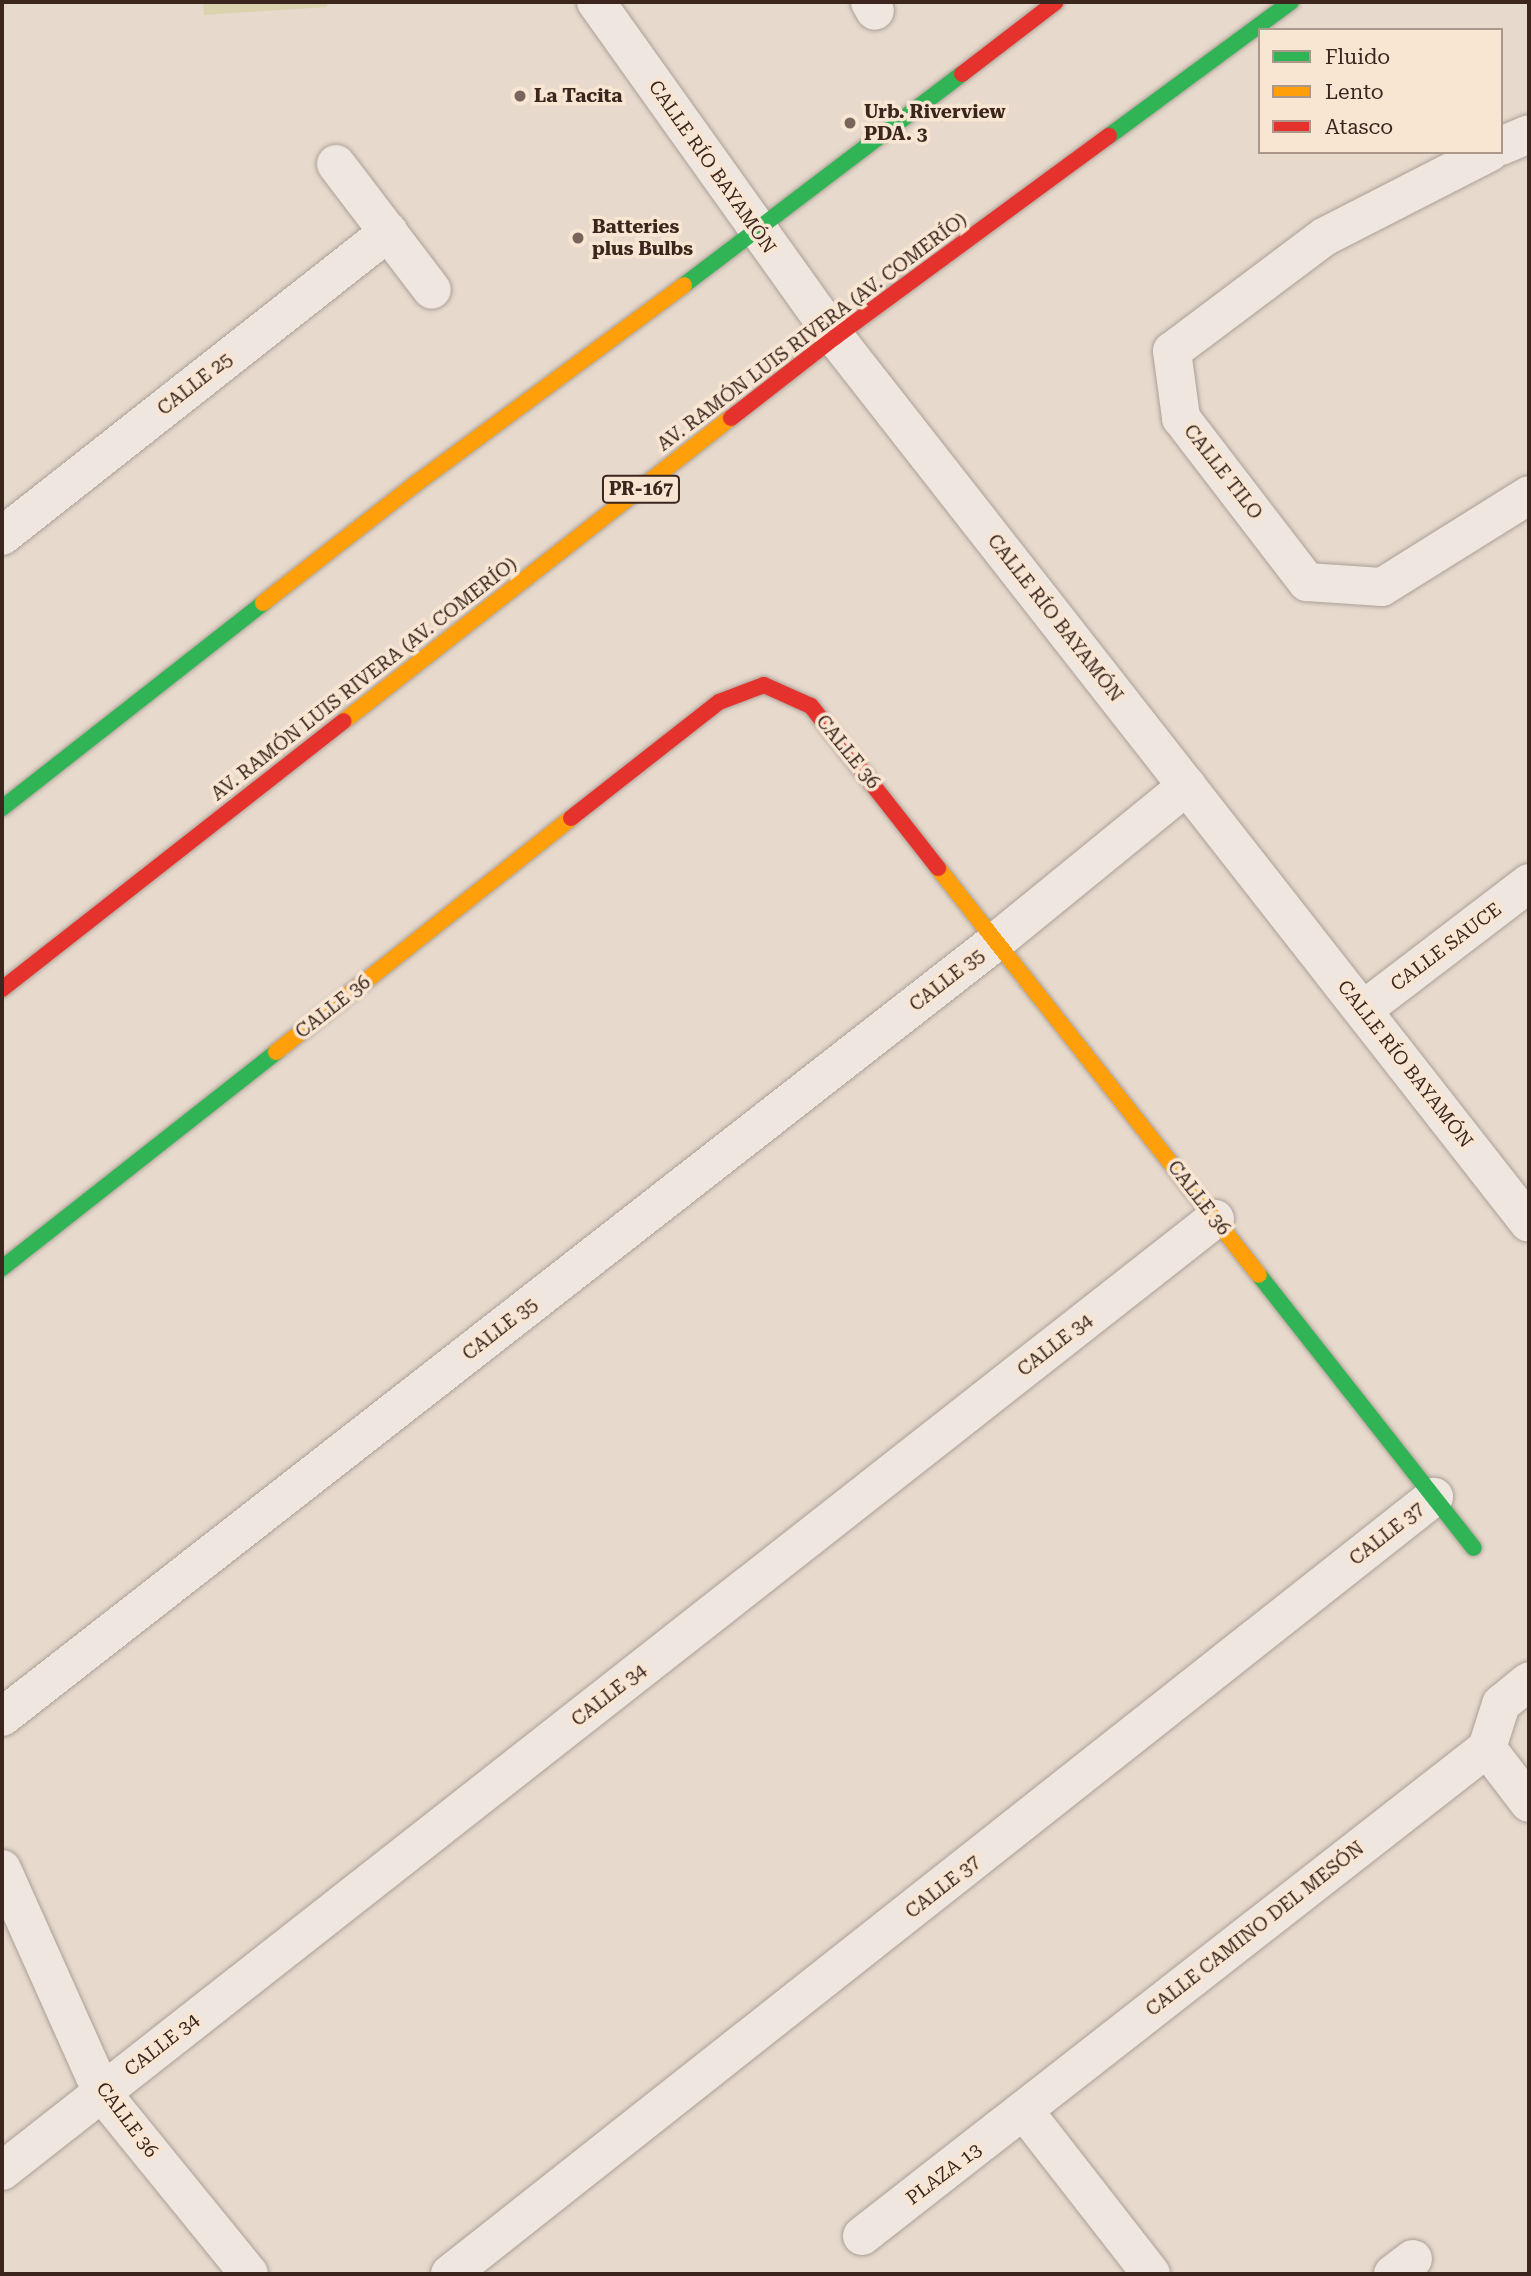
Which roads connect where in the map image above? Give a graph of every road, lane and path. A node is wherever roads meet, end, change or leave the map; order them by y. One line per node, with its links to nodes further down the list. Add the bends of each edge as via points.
1 (596, 2): 8 (street, CALLE RÍO BAYAMÓN)
2 (1056, 2): 8 (main road)
3 (1291, 2): 11 (main road, AV. RAMÓN LUIS RIVERA (AV. COMERÍO) / PR-167)
4 (1529, 134): 5 (street)
5 (1503, 145)
6 (1486, 154): 12 (street, CALLE TILO, via 1324,237 1172,351 1181,418 1307,582 1382,587)
7 (336, 164): 9 (street)
8 (757, 231): 11 (street, CALLE RÍO BAYAMÓN); 15 (main road, via 414,485)
9 (389, 232): 10 (street); 13 (street, CALLE 25)
10 (432, 290)
11 (835, 337): 14 (street, CALLE RÍO BAYAMÓN); 18 (main road, AV. RAMÓN LUIS RIVERA (AV. COMERÍO) / PR-167)
12 (1529, 495)
13 (2, 537)
14 (1186, 786): 17 (street, CALLE 35); 19 (street, CALLE RÍO BAYAMÓN)
15 (2, 807)
16 (1529, 883): 19 (street, CALLE SAUCE)
17 (998, 940): 20 (main road, CALLE 36); 22 (main road, CALLE 36, via 811,705 764,685 719,702); 26 (street, CALLE 35)
18 (2, 989)
19 (1363, 1010): 21 (street, CALLE RÍO BAYAMÓN)
20 (1215, 1219): 23 (main road, CALLE 36); 30 (street, CALLE 34)
21 (1529, 1223)
22 (2, 1268)
23 (1434, 1497): 24 (main road, CALLE 36); 35 (street, CALLE 37)
24 (1474, 1548)
25 (1529, 1681): 27 (street, via 1501,1704)
26 (2, 1717)
27 (1487, 1748): 28 (street); 31 (street, CALLE CAMINO DEL MESÓN)
28 (1529, 1802)
29 (2, 1869): 30 (street, CALLE 36)
30 (102, 2092): 32 (street, CALLE 34); 34 (street, CALLE 36)
31 (1025, 2112): 33 (street, PLAZA 13); 36 (street)
32 (2, 2171)
33 (863, 2236)
34 (249, 2274)
35 (450, 2274)
36 (1151, 2274)

